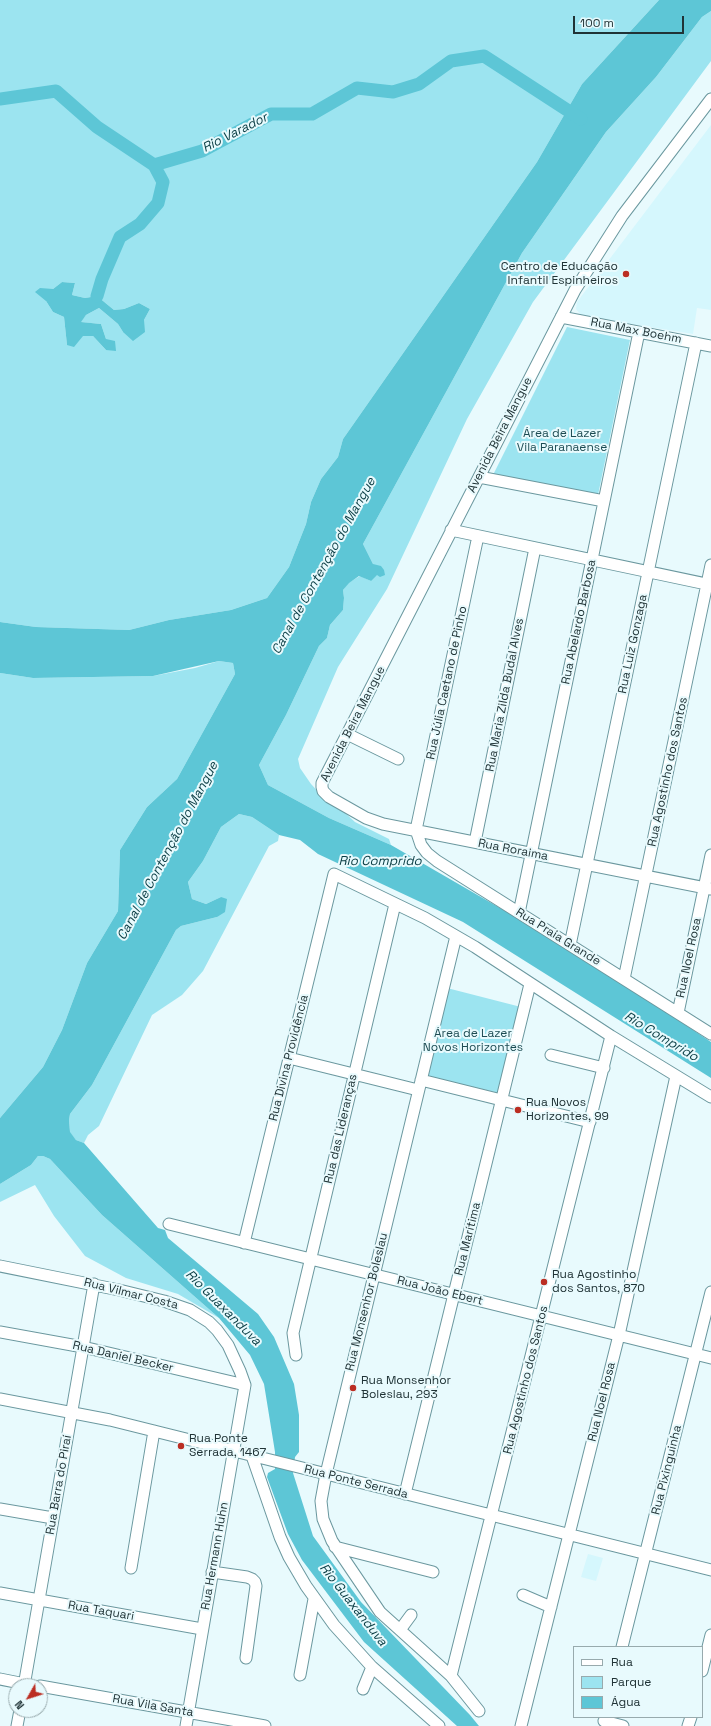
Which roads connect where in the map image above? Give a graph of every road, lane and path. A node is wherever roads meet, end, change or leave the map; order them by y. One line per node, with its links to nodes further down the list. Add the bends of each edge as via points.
1 (711, 99): 2 (street, Avenida Beira Mangue, via 611,233)
2 (561, 316): 3 (street, Rua Max Boehm); 6 (street, Avenida Beira Mangue)
3 (638, 332): 4 (street, Rua Max Boehm); 7 (street, Rua Abelardo Barbosa)
4 (696, 343): 5 (street, Rua Max Boehm); 13 (street, Rua Luiz Gonzaga)
5 (711, 346)
6 (479, 477): 7 (street); 8 (street, Avenida Beira Mangue)
7 (604, 502): 11 (street, Rua Abelardo Barbosa)
8 (451, 530): 9 (street); 15 (street, Avenida Beira Mangue)
9 (478, 536): 10 (street); 18 (street, Rua Júlia Caetano de Pinho)
10 (534, 548): 11 (street); 19 (street, Rua Maria Zilda Budal Alves)
11 (592, 560): 13 (street); 20 (street, Rua Abelardo Barbosa)
12 (711, 565): 14 (street, Rua Agostinho dos Santos)
13 (648, 572): 14 (street); 22 (street, Rua Luiz Gonzaga)
14 (709, 585): 23 (street, Rua Agostinho dos Santos)
15 (347, 734): 16 (street); 17 (street, Avenida Beira Mangue, via 322,783)
16 (398, 759)
17 (323, 791): 18 (street, Rua Roraima, via 366,818)
18 (416, 830): 19 (street, Rua Roraima); 26 (street, Rua Praia Grande, via 421,845 431,857)
19 (475, 842): 20 (street, Rua Roraima)
20 (531, 854): 22 (street, Rua Roraima); 26 (street, Rua Abelardo Barbosa)
21 (711, 855): 24 (street, Rua Noel Rosa)
22 (587, 865): 23 (street, Rua Roraima); 28 (street, Rua Luiz Gonzaga)
23 (646, 876): 24 (street, Rua Roraima); 29 (street, Rua Agostinho dos Santos)
24 (708, 888): 31 (street, Rua Noel Rosa)
25 (395, 904): 27 (street); 35 (street, Rua Divina Providência, via 334,874); 37 (street, Rua das Lideranças)
26 (519, 913): 28 (street, Rua Praia Grande)
27 (456, 936): 30 (street); 39 (street, Rua Monsenhor Boleslau)
28 (570, 945): 29 (street, Rua Praia Grande)
29 (624, 979): 31 (street, Rua Praia Grande)
30 (530, 984): 33 (street); 41 (street, Rua Marítima)
31 (678, 1013): 32 (street, Rua Praia Grande)
32 (711, 1034)
33 (612, 1036): 36 (street, Rua Agostinho dos Santos); 38 (street)
34 (551, 1055): 36 (street)
35 (289, 1058): 37 (street); 44 (street, Rua Divina Providência)
36 (604, 1068): 42 (street, Rua Agostinho dos Santos)
37 (354, 1074): 39 (street); 45 (street, Rua das Lideranças)
38 (676, 1076): 40 (street); 53 (street, Rua Noel Rosa)
39 (419, 1085): 41 (street); 47 (street, Rua Monsenhor Boleslau)
40 (711, 1097)
41 (502, 1100): 42 (street); 50 (street, Rua Marítima)
42 (590, 1122): 51 (street, Rua Agostinho dos Santos)
43 (169, 1224): 44 (street, Rua João Ebert)
44 (244, 1242): 45 (street, Rua João Ebert)
45 (310, 1259): 47 (street, Rua João Ebert); 56 (street, Rua das Lideranças, via 293,1333)
46 (0, 1266): 48 (street, Rua Vilmar Costa)
47 (374, 1274): 50 (street, Rua João Ebert); 64 (street, Rua Monsenhor Boleslau)
48 (94, 1284): 54 (street, Rua Barra do Piraí); 58 (street, Rua Vilmar Costa, via 177,1305 201,1316 217,1330 228,1345)
49 (711, 1292): 55 (street, Rua Pixinguinha)
50 (454, 1294): 51 (street, Rua João Ebert); 65 (street, Rua Marítima)
51 (542, 1316): 53 (street, Rua João Ebert); 67 (street, Rua Agostinho dos Santos)
52 (0, 1332): 54 (street, Rua Daniel Becker)
53 (619, 1335): 55 (street, Rua João Ebert); 69 (street, Rua Noel Rosa)
54 (83, 1347): 58 (street, Rua Daniel Becker); 60 (street, Rua Barra do Piraí)
55 (696, 1354): 57 (street, Rua João Ebert); 71 (street, Rua Pixinguinha)
56 (296, 1355)
57 (711, 1358)
58 (244, 1385): 62 (street, Rua Hermann Huhn)
59 (0, 1399): 60 (street, Rua Ponte Serrada)
60 (72, 1412): 61 (street, Rua Ponte Serrada); 68 (street, Rua Barra do Piraí)
61 (154, 1431): 62 (street, Rua Ponte Serrada); 72 (street)
62 (233, 1451): 63 (street, Rua Ponte Serrada); 74 (street, Rua Hermann Huhn)
63 (252, 1456): 64 (street, Rua Ponte Serrada); 78 (street, via 283,1544)
64 (326, 1474): 65 (street, Rua Ponte Serrada); 70 (street, Rua Monsenhor Boleslau, via 321,1497 322,1510 326,1528)
65 (405, 1494): 67 (street, Rua Ponte Serrada)
66 (0, 1509): 68 (street)
67 (492, 1515): 69 (street, Rua Ponte Serrada); 90 (street, Rua Agostinho dos Santos)
68 (53, 1518): 79 (street, Rua Barra do Piraí)
69 (569, 1534): 71 (street, Rua Ponte Serrada); 80 (street, Rua Noel Rosa)
70 (335, 1547): 75 (street); 83 (street, Rua Monsenhor Boleslau, via 380,1612)
71 (646, 1553): 73 (street, Rua Ponte Serrada); 85 (street, Rua Pixinguinha)
72 (132, 1568)
73 (711, 1570)
74 (212, 1572): 82 (street, Rua Hermann Huhn); 86 (street, via 247,1577 255,1582)
75 (433, 1572)
76 (0, 1593): 79 (street, Rua Taquari)
77 (522, 1595): 80 (street)
78 (314, 1599): 87 (street); 89 (street)
79 (39, 1600): 82 (street, Rua Taquari); 91 (street, Rua Barra do Piraí)
80 (551, 1607): 100 (street, Rua Noel Rosa)
81 (411, 1615): 83 (street)
82 (202, 1628): 95 (street, Rua Hermann Huhn)
83 (400, 1630): 90 (street, Rua Monsenhor Boleslau)
84 (711, 1635): 88 (street)
85 (622, 1646)
86 (246, 1658)
87 (372, 1666): 93 (street); 99 (street)
88 (703, 1667)
89 (300, 1675)
90 (451, 1676): 94 (street, Rua Monsenhor Boleslau)
91 (25, 1678)
92 (48, 1688): 95 (street, Rua Vila Santa)
93 (363, 1690)
94 (478, 1711)
95 (188, 1712): 97 (street, Rua Hermann Huhn); 98 (street, Rua Vila Santa)
96 (604, 1721): 101 (street)
97 (186, 1726)
98 (265, 1726)
99 (439, 1726)
100 (521, 1726)
101 (623, 1726)

